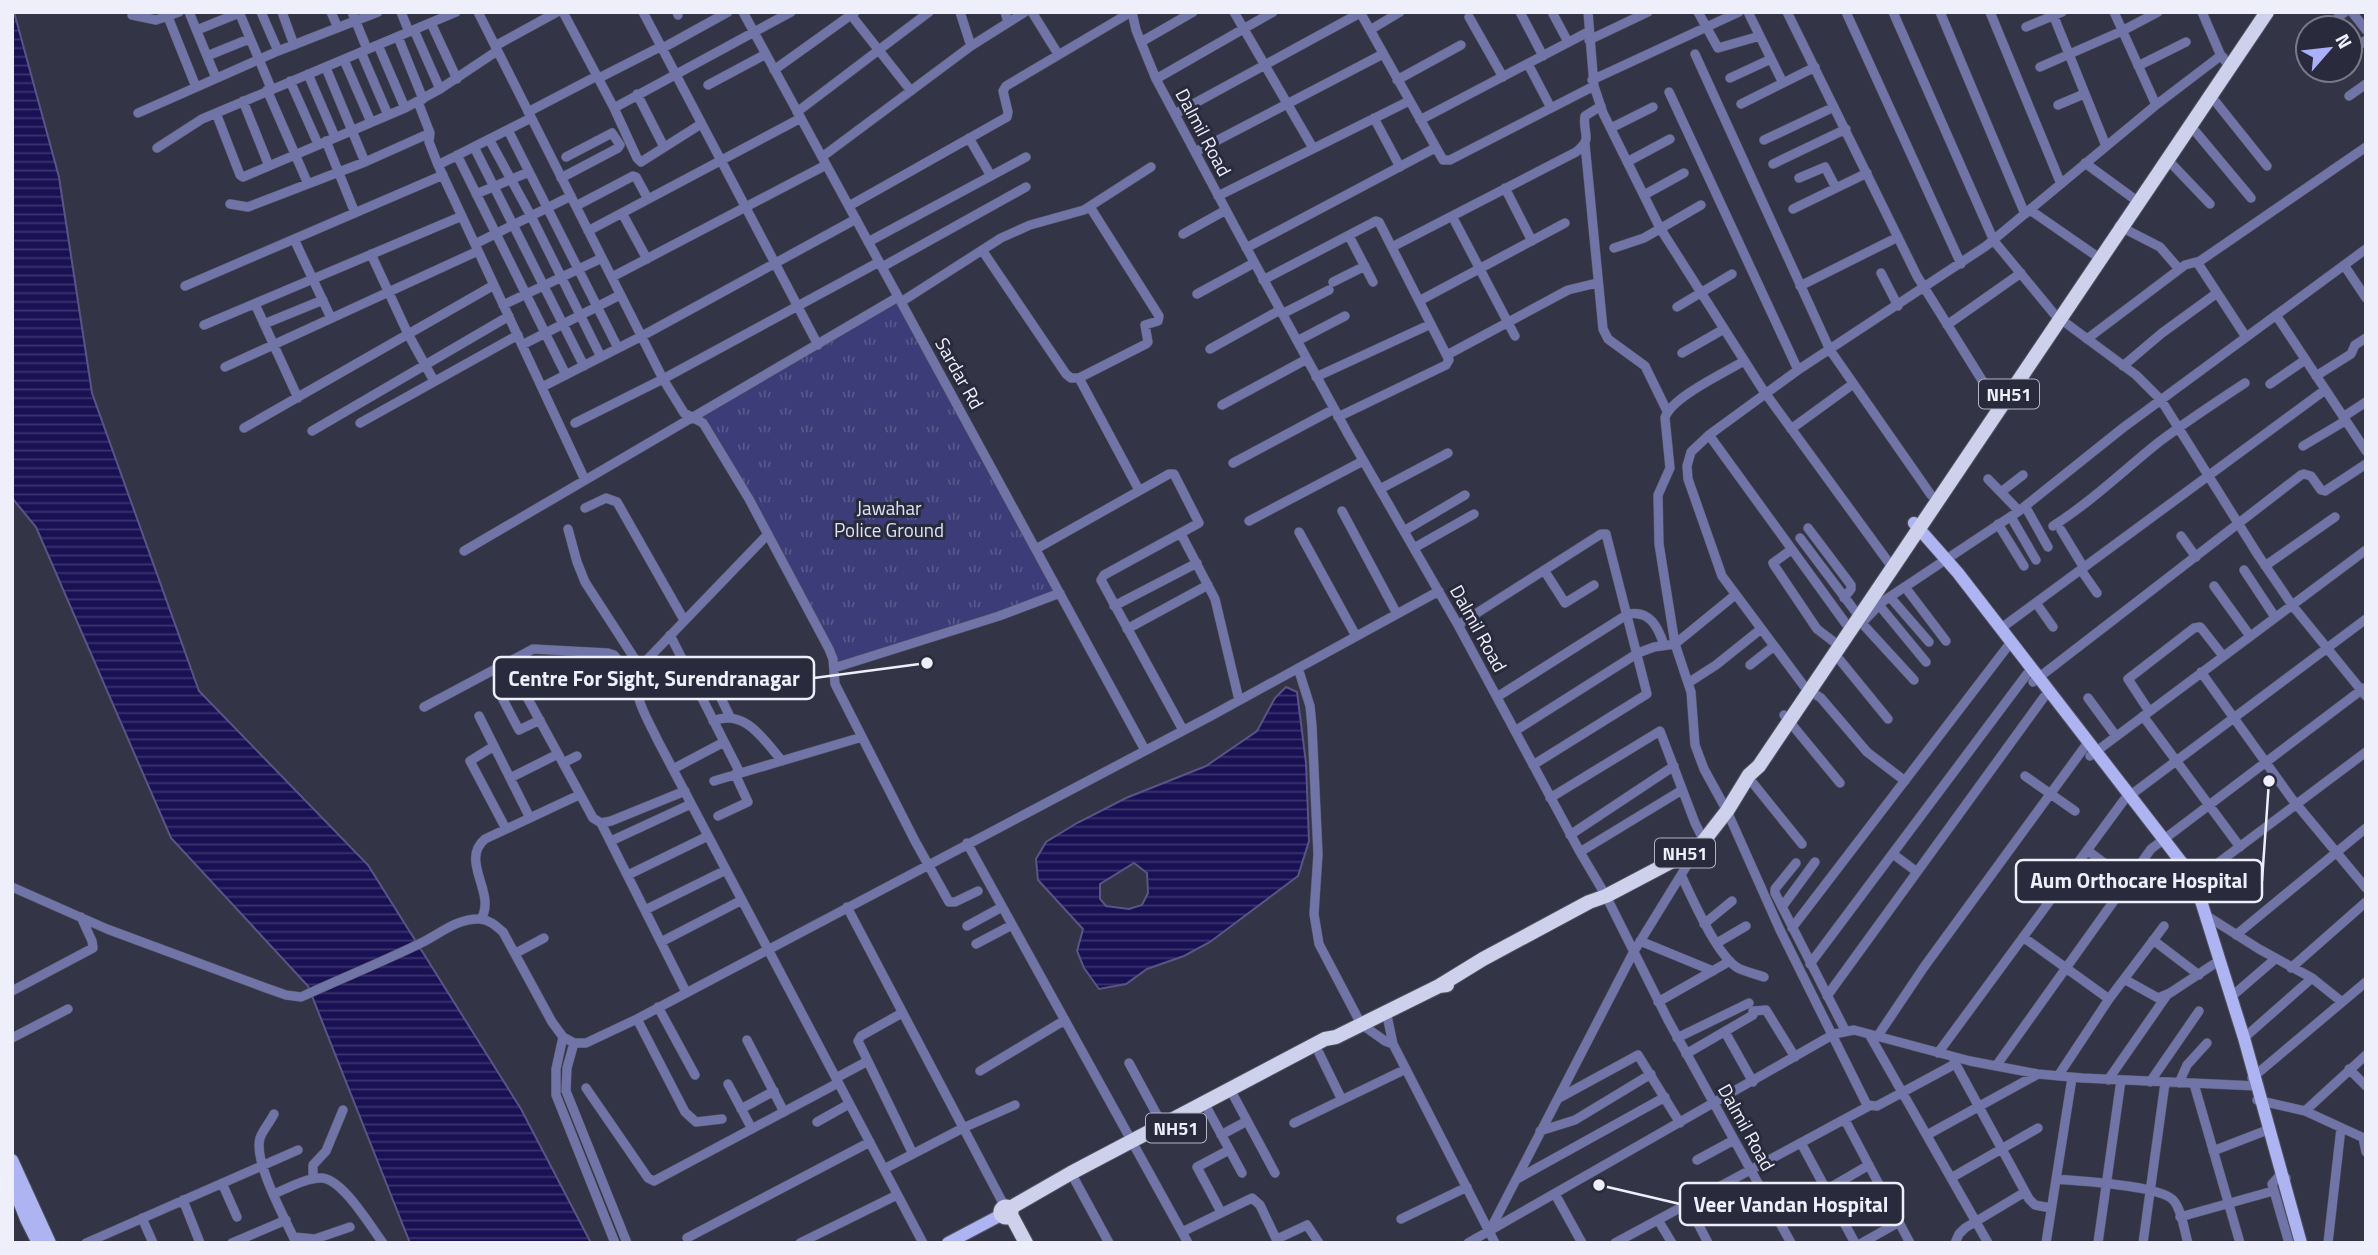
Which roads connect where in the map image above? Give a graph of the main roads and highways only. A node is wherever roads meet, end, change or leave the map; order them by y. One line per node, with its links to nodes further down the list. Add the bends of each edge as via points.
1 (2258, 12): 3 (highway, NH51, via 2223,59)
2 (2267, 12): 3 (highway, NH51)
3 (2119, 225): 4 (highway, NH51); 4 (highway, NH51)
4 (2057, 316): 5 (highway, NH51); 5 (highway, NH51, via 1931,495)
5 (1916, 526): 6 (main road); 12 (highway, NH51, via 1759,766 1701,844 1336,1037 1327,1047)
6 (1948, 563): 7 (main road); 7 (main road, via 1956,580)
7 (2009, 644): 8 (main road)
8 (2033, 678): 9 (main road); 9 (main road)
9 (2090, 749): 10 (main road)
10 (2160, 841): 11 (main road, via 2190,890); 11 (main road, via 2194,881 2244,1038)
11 (2253, 1082): 22 (main road)
12 (1232, 1092): 13 (highway, NH51); 13 (highway, NH51, via 1208,1110)
13 (1135, 1144): 16 (highway, NH51)
14 (12, 1160): 19 (main road)
15 (12, 1184): 18 (main road)
16 (1007, 1213): 17 (main road); 20 (highway); 21 (highway)
17 (954, 1241)
18 (38, 1243)
19 (50, 1243)
20 (1019, 1243)
21 (1026, 1243)
22 (2301, 1243)

